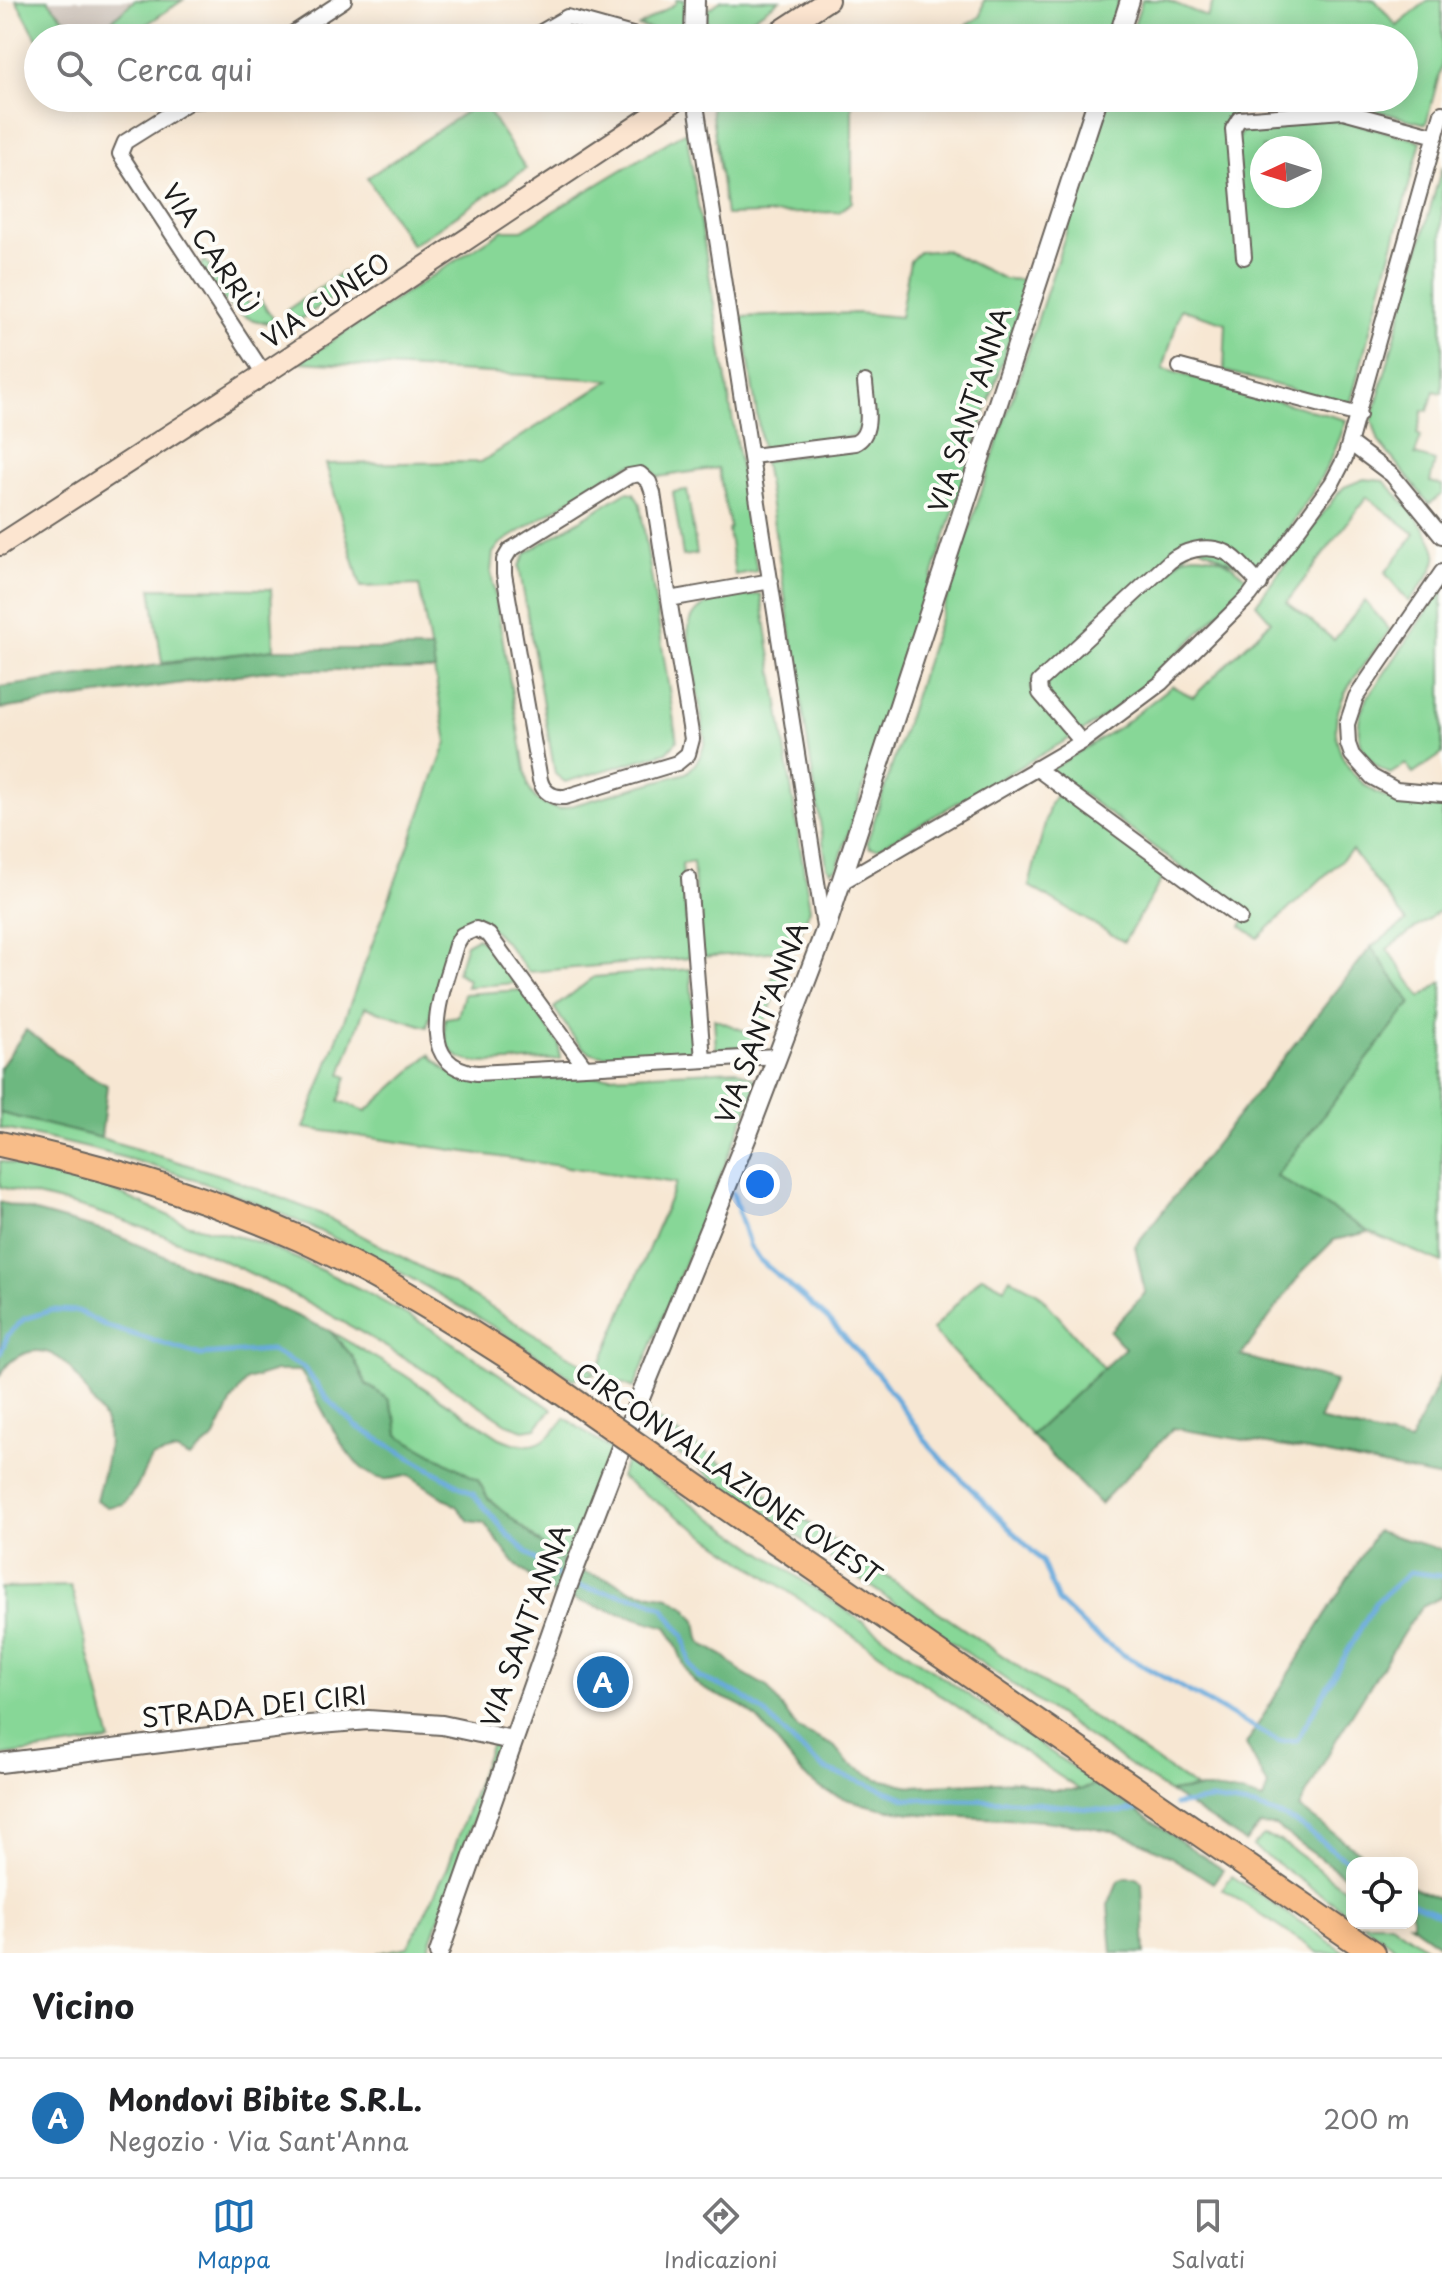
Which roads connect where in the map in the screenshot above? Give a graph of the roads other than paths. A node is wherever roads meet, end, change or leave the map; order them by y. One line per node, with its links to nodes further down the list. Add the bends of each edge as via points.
1 (344, 0): 5 (street)
2 (695, 0): 8 (street)
3 (828, 0): 9 (main road)
4 (1130, 0): 10 (street)
5 (307, 24)
6 (554, 24): 7 (street, via 572,17)
7 (596, 24)
8 (694, 24)
9 (791, 24)
10 (1122, 24)
11 (174, 112): 20 (street, VIA CARRÙ, via 125,142 122,159)
12 (658, 112): 20 (main road, VIA CUNEO)
13 (697, 112): 24 (street)
14 (1093, 112): 35 (street, VIA SANT'ANNA)
15 (1330, 112): 18 (street, via 1239,119 1233,129)
16 (1350, 112): 17 (street)
17 (1440, 124): 22 (street)
18 (1244, 257)
19 (1180, 367): 22 (street)
20 (264, 374): 26 (main road, VIA CUNEO)
21 (865, 382): 24 (street, via 867,430 861,440)
22 (1359, 415): 23 (street)
23 (1351, 444): 25 (street, via 1392,475); 29 (street, via 1332,483)
24 (752, 456): 28 (street)
25 (1442, 536)
26 (0, 545)
27 (1442, 572): 33 (street, via 1356,697 1347,724 1352,755 1372,777 1396,790)
28 (771, 581): 30 (street); 37 (street)
29 (1260, 584): 31 (street, via 1161,683); 31 (street, via 1221,551 1188,550 1169,562 1039,682 1040,693)
30 (669, 599): 30 (street, via 653,493 640,474 506,555 504,574 540,780 552,795 565,797 677,763 688,754 692,739)
31 (1082, 742): 32 (street)
32 (1036, 768): 35 (street); 36 (street)
33 (1442, 794)
34 (689, 878): 39 (street)
35 (842, 882): 37 (street, VIA SANT'ANNA)
36 (1240, 918)
37 (825, 931): 38 (street, VIA SANT'ANNA)
38 (777, 1056): 39 (street); 42 (street, VIA SANT'ANNA)
39 (703, 1060): 40 (street)
40 (585, 1067): 40 (street, via 489,935 476,929 462,935 435,1025 438,1044 450,1061 477,1073)
41 (0, 1144): 44 (highway, CIRCONVALLAZIONE OVEST, bridge, via 148,1182 290,1234 447,1317)
42 (512, 1740): 43 (street, STRADA DEI CIRI, via 442,1725 368,1720); 45 (street, VIA SANT'ANNA)
43 (0, 1763)
44 (1372, 1952)
45 (439, 1953)

